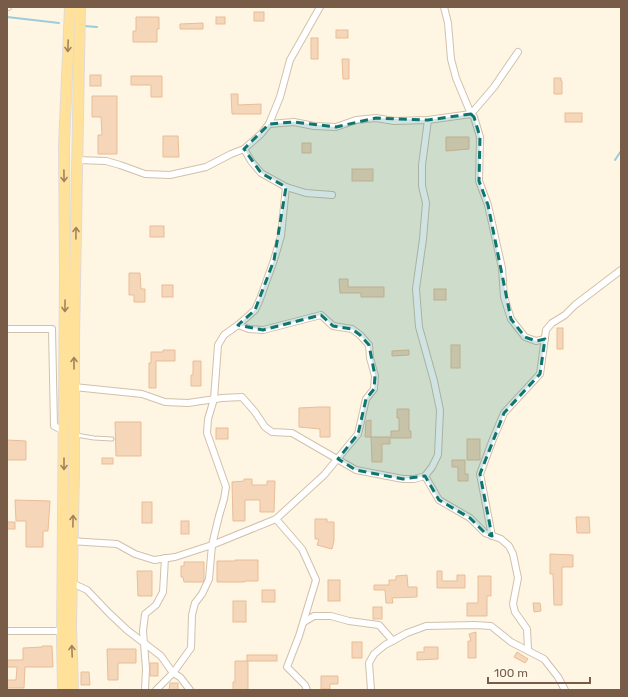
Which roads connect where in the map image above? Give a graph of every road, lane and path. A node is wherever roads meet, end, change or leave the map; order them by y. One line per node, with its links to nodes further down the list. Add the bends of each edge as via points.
1 (70, 7): 19 (main road, one-way to 19, via 64,145)
2 (80, 7): 10 (main road)
3 (320, 7): 8 (street, via 290,60 280,97)
4 (444, 7): 6 (street, via 451,59)
5 (518, 52): 6 (street, via 494,87)
6 (471, 114): 7 (street); 16 (street, via 480,137 479,182 488,205 502,268 504,297 512,319 525,337 536,341)
7 (428, 120): 8 (street, via 394,121 376,118 356,120 336,127 294,122); 22 (street, via 422,165 422,186 426,202 416,289 419,327 440,410 438,455)
8 (269, 124): 9 (street)
9 (244, 149): 10 (street, via 206,167 170,175 145,174 106,161); 11 (street, via 260,173)
10 (77, 160): 17 (main road, one-way to 10)
11 (286, 187): 12 (street, via 306,193); 14 (street, via 280,236 274,260 255,310)
12 (332, 195)
13 (621, 270): 16 (street, via 552,323 546,330)
14 (238, 325): 18 (street, via 224,335 218,345); 21 (street, via 263,330 321,314 333,326 352,329 369,345 375,376 374,389 366,399 358,434)
15 (7, 329): 19 (street, via 52,329 54,426)
16 (545, 339): 24 (street, via 540,374 504,413 480,474)
17 (74, 387): 18 (street, via 142,394 165,402 188,403); 19 (main road)
18 (214, 399): 21 (street, via 242,397 265,428 272,432 292,433); 26 (street, via 207,433 226,486)
19 (67, 434): 20 (lane); 25 (main road)
20 (112, 439)
21 (338, 459): 22 (street, via 356,470 403,479); 23 (street)
22 (425, 476): 24 (street, via 439,500 470,518 485,533)
23 (276, 519): 26 (street); 29 (street, via 302,549 316,580)
24 (492, 536): 34 (street, via 501,539 513,554 518,578 513,604 515,612 527,629)
25 (68, 542): 27 (street, via 117,544 135,554 154,560); 28 (main road)
26 (212, 545): 27 (street); 35 (street, via 209,580 195,603 192,615 191,648)
27 (165, 558): 33 (street, via 163,592 156,605 145,614)
28 (67, 585): 31 (main road); 33 (street, via 88,590 114,618); 37 (main road, one-way to 28)
29 (304, 622): 32 (street, via 314,616 331,616 379,625); 41 (street, via 287,667)
30 (7, 631): 31 (street)
31 (62, 631): 36 (main road)
32 (393, 641): 34 (street, via 426,626 492,626 511,642); 42 (street, via 378,650 370,660 368,666)
33 (144, 644): 35 (street, via 161,656); 38 (street)
34 (528, 649): 43 (street, via 544,659)
35 (173, 673): 39 (street); 40 (street, via 180,677)
36 (63, 690)
37 (73, 690)
38 (145, 690)
39 (156, 690)
40 (190, 690)
41 (307, 690)
42 (371, 690)
43 (565, 690)

